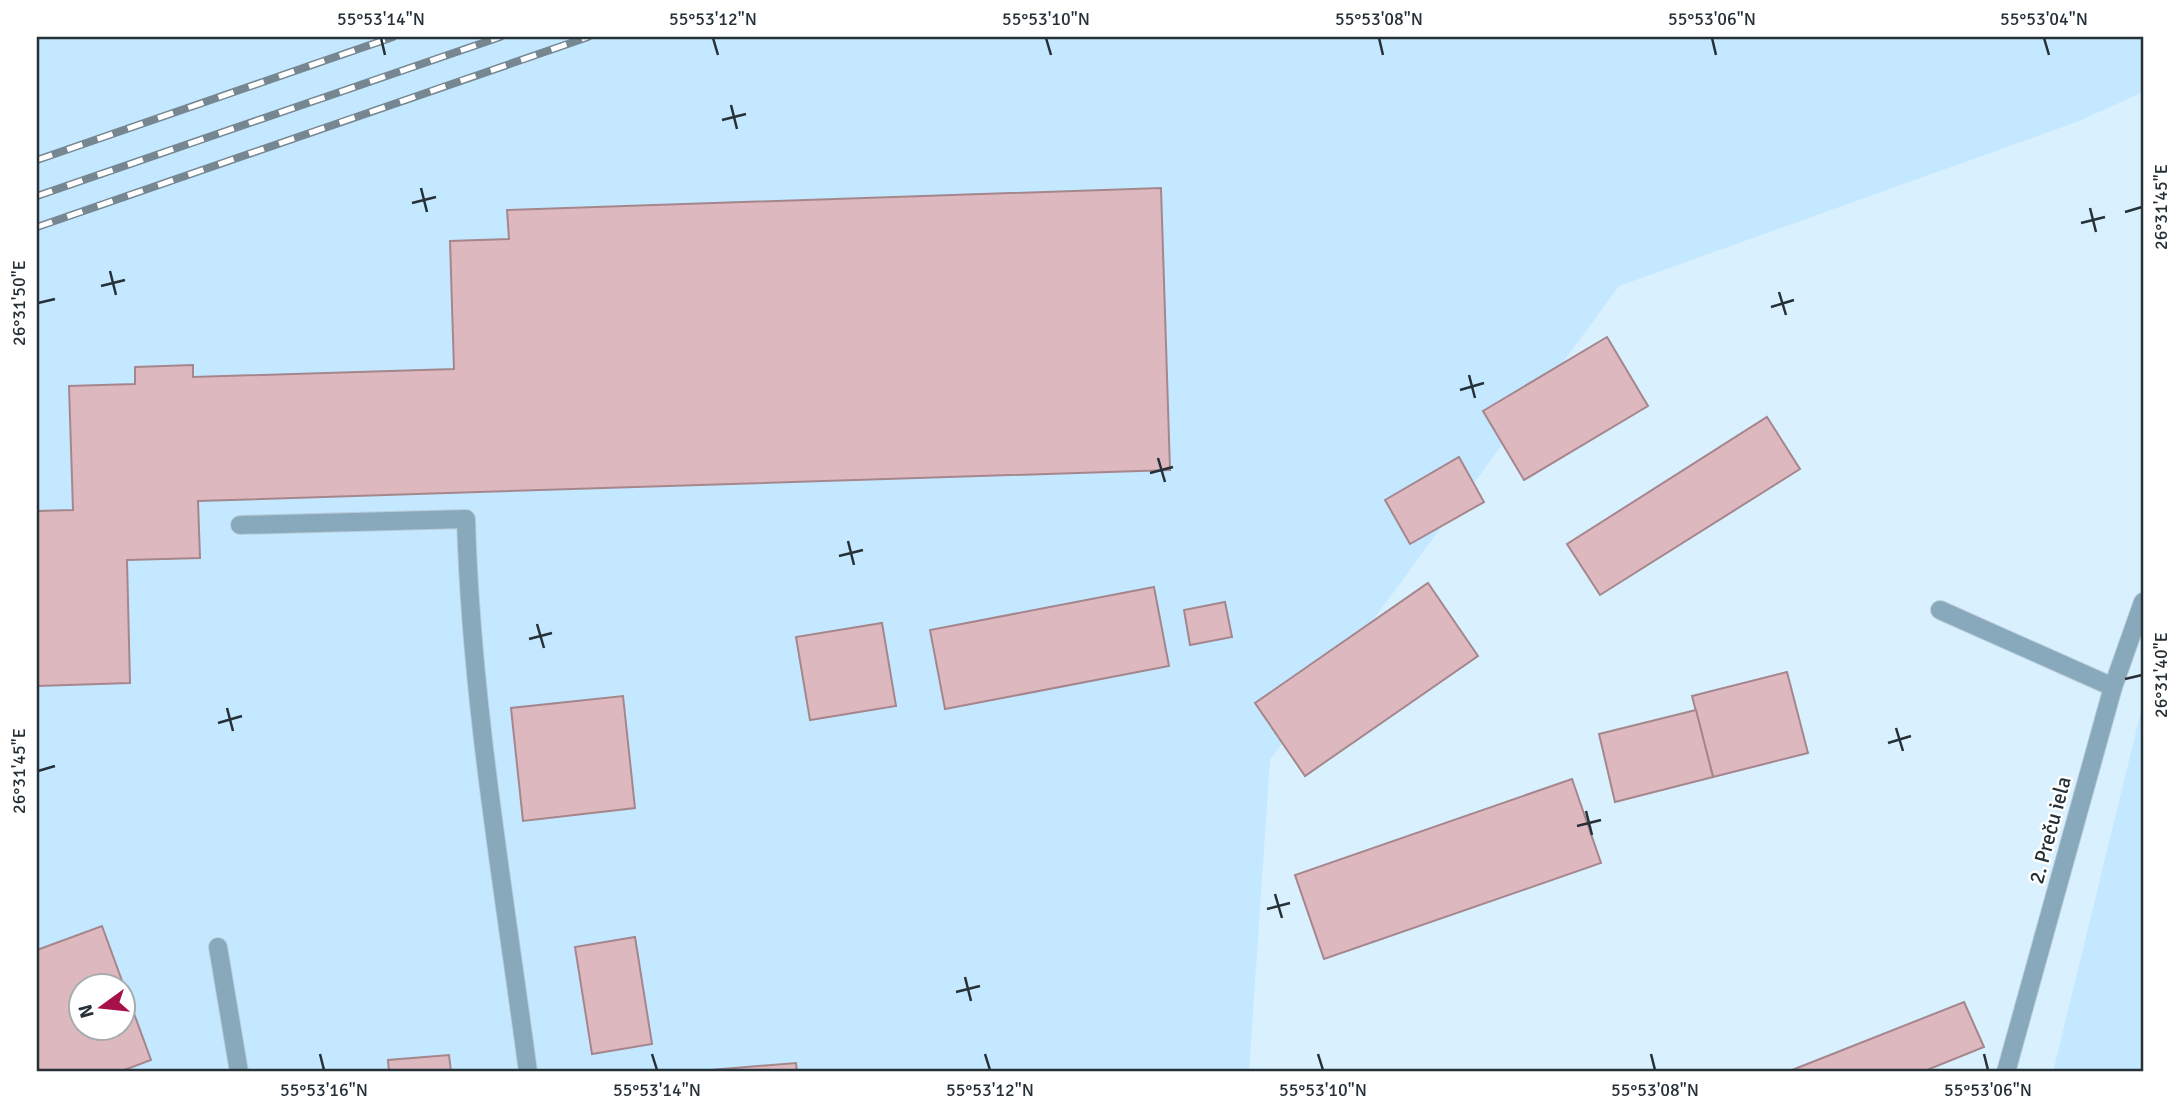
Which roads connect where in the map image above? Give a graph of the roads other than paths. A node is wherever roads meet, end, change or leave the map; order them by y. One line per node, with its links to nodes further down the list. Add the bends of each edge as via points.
1 (240, 525): 7 (street, via 466,519 482,717)
2 (2143, 602): 4 (street, 2. Preču iela)
3 (1940, 610): 4 (street)
4 (2113, 687): 8 (street, 2. Preču iela)
5 (218, 947): 6 (street)
6 (239, 1072)
7 (528, 1072)
8 (2006, 1072)

